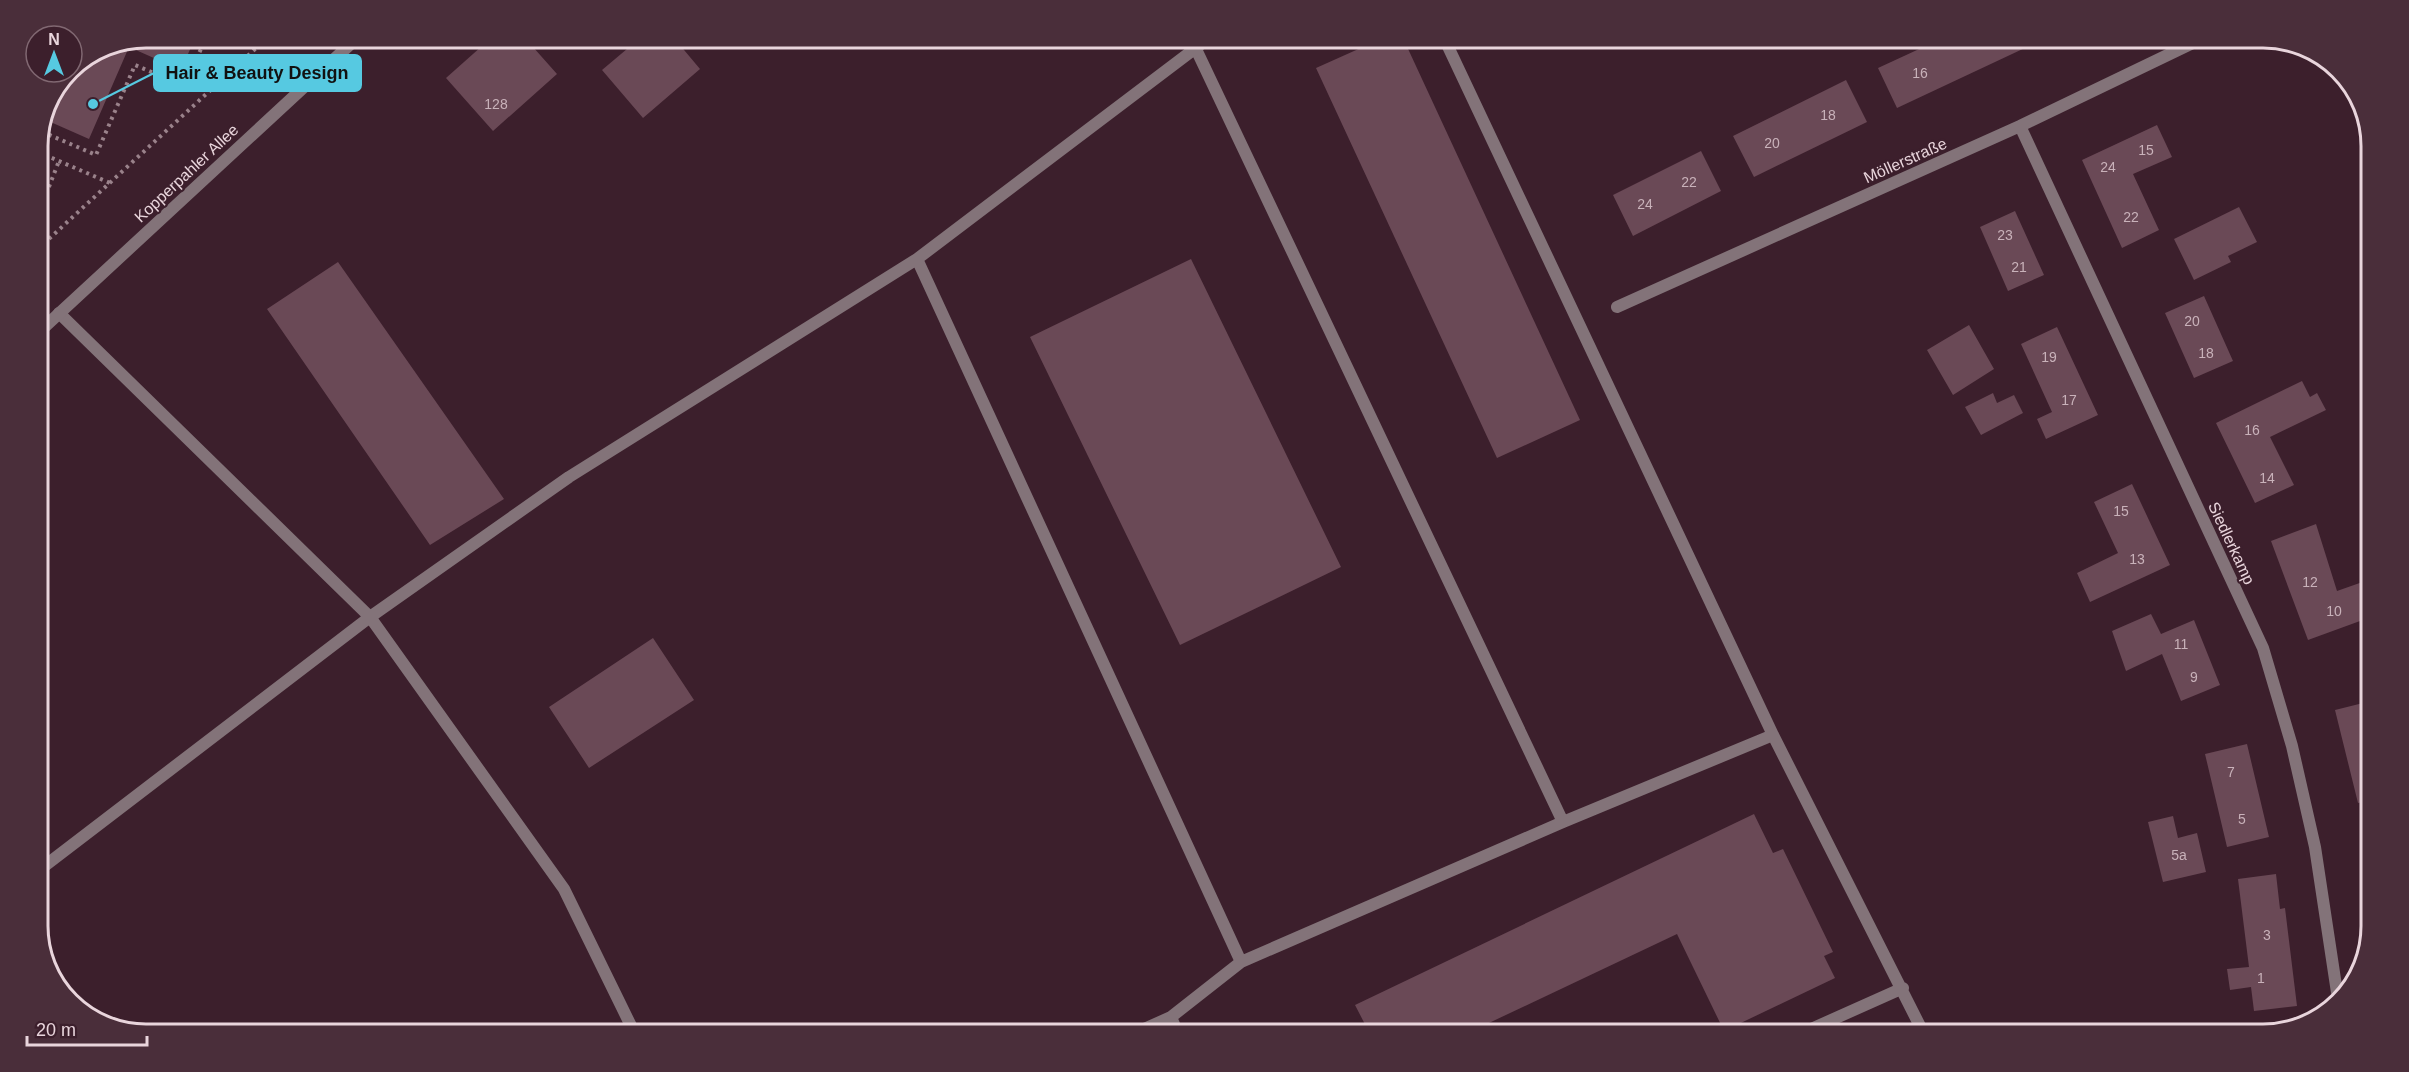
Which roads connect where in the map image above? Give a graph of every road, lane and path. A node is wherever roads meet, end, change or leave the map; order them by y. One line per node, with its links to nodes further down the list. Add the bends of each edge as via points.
1 (201, 48): 9 (path, via 184,86 135,65 96,155)
2 (256, 48): 12 (path)
3 (346, 48): 17 (street, Kopperpahler Allee)
4 (1194, 48): 15 (street)
5 (1195, 48): 21 (street)
6 (1449, 48): 20 (street)
7 (2182, 48): 8 (street, Möllerstraße)
8 (2020, 126): 16 (street, Möllerstraße); 25 (street, Siedlerkamp, via 2263,648 2292,746 2315,847)
9 (49, 135)
10 (48, 156): 11 (path)
11 (59, 161): 12 (path); 13 (path)
12 (110, 183): 14 (path)
13 (48, 189)
14 (48, 240)
15 (917, 259): 19 (street, via 570,477); 23 (street)
16 (1617, 307)
17 (59, 312): 18 (street, Kopperpahler Allee); 19 (street)
18 (48, 323)
19 (370, 617): 22 (street); 27 (street, via 564,889)
20 (1773, 735): 21 (street); 24 (street)
21 (1563, 822): 23 (street)
22 (48, 863)
23 (1241, 962): 26 (street)
24 (1903, 988): 30 (street); 31 (street)
25 (2337, 991)
26 (1170, 1017): 28 (street); 29 (street)
27 (630, 1024)
28 (1156, 1024)
29 (1173, 1024)
30 (1824, 1024)
31 (1919, 1024)

